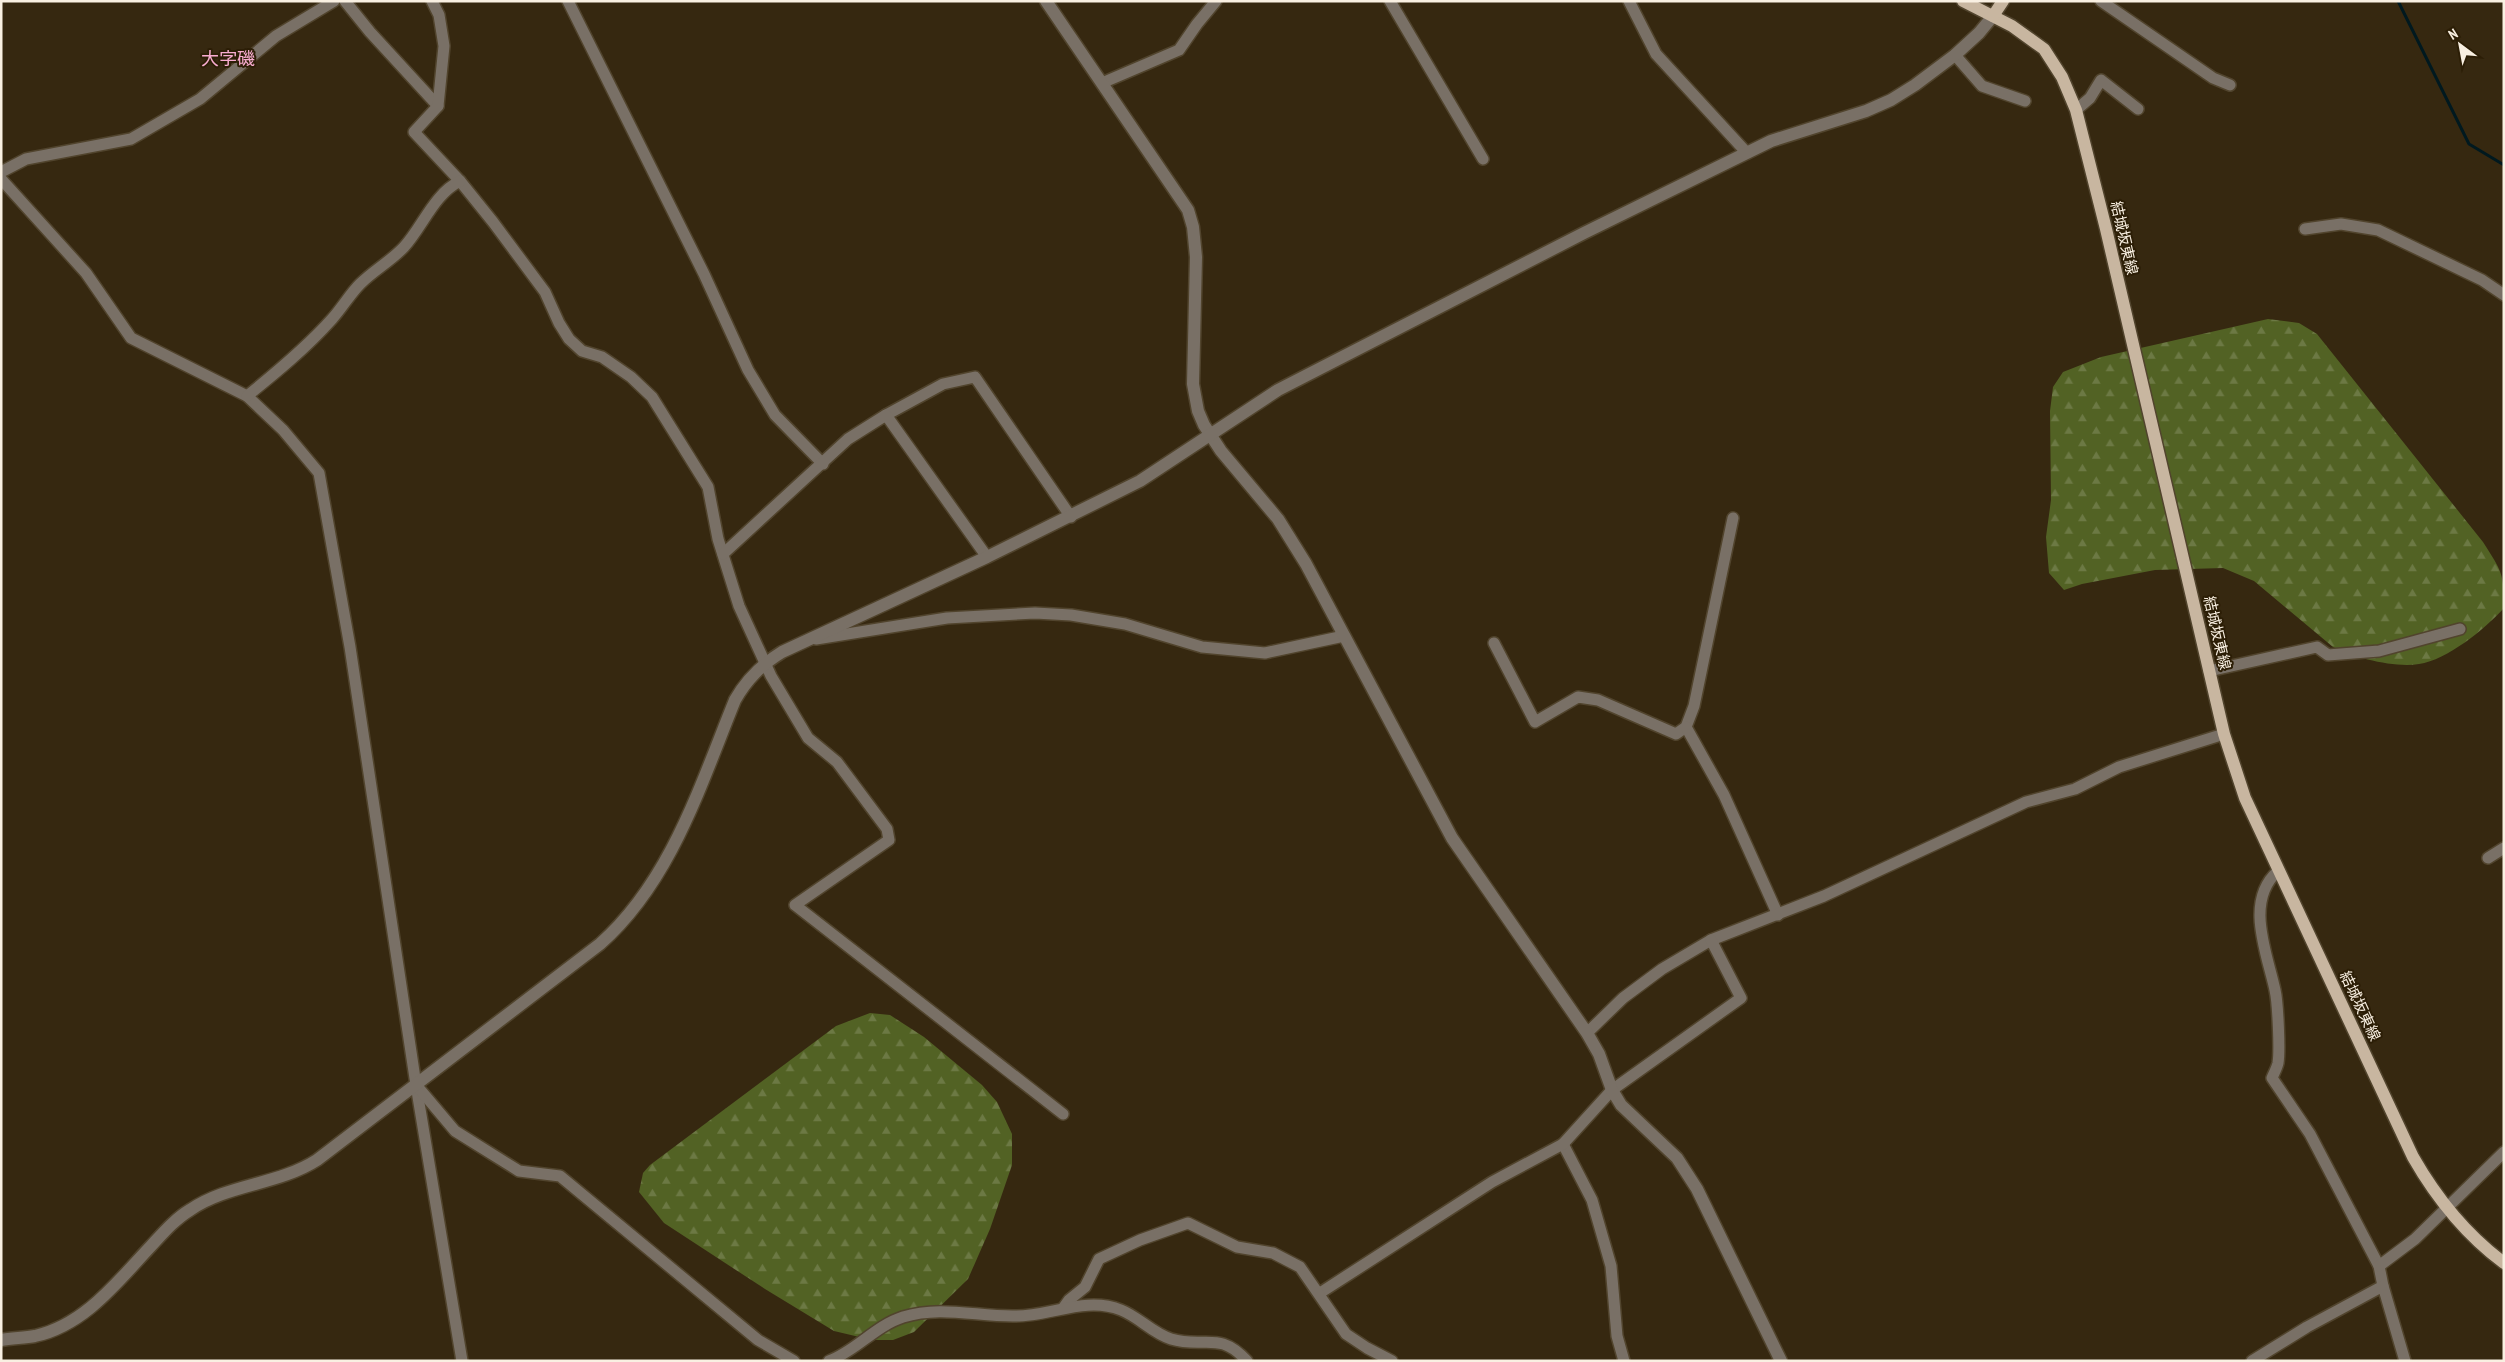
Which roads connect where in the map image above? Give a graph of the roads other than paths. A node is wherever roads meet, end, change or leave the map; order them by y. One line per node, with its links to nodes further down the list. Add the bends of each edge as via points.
1 (334, 1): 22 (street, via 276,36 200,99 131,139 26,159)
2 (345, 1): 17 (street)
3 (432, 1): 17 (street, via 439,15 444,46)
4 (568, 1): 30 (street, via 704,274 748,370 775,415)
5 (1046, 1): 14 (street)
6 (1216, 1): 14 (street, via 1179,50)
7 (1390, 1): 21 (street)
8 (1629, 1): 20 (street, via 1656,54)
9 (1963, 1): 12 (main road, 結城坂東線)
10 (2003, 1): 12 (main road)
11 (2100, 1): 15 (street, via 2213,78)
12 (1993, 16): 13 (street); 19 (main road, 結城坂東線, via 2044,49 2062,77)
13 (1955, 55): 16 (street, via 1982,86); 20 (street, via 1891,100 1771,141)
14 (1102, 83): 29 (street, via 1191,219 1196,257 1194,384 1198,411)
15 (2230, 85)
16 (2026, 101)
17 (438, 106): 24 (street, via 414,132)
18 (2138, 109): 19 (street, via 2101,80 2090,98)
19 (2076, 110): 40 (main road, 結城坂東線)
20 (1747, 153): 29 (street, via 1278,390)
21 (1483, 159)
22 (1, 172)
23 (1, 179): 27 (street, via 86,273 131,338)
24 (460, 181): 27 (street, via 452,185 433,206 416,233 394,256 361,283 331,320 293,358); 33 (street, via 545,292 569,339 582,351 602,357 631,377 652,397 708,487)
25 (2304, 229): 26 (street, via 2341,224 2378,230 2482,280)
26 (2504, 295)
27 (247, 396): 49 (street, via 283,430 319,473 350,647)
28 (886, 415): 30 (street, via 848,439); 31 (street, via 943,384 975,377); 34 (street)
29 (1209, 434): 31 (street, via 1140,481); 36 (street, via 1278,519)
30 (823, 464): 33 (street)
31 (1071, 517): 34 (street)
32 (1733, 518): 41 (street, via 1694,706)
33 (723, 554): 39 (street, via 739,606)
34 (987, 557): 37 (street)
35 (2460, 629): 40 (street, via 2379,650 2328,655 2317,647)
36 (1344, 636): 37 (street, via 1264,653 1202,647 1124,624 1035,613 947,618); 48 (street, via 1452,838)
37 (805, 640): 39 (street)
38 (1494, 644): 41 (street, via 1535,722 1578,697 1598,700 1676,734)
39 (765, 663): 49 (street, via 743,686 735,700 669,855 650,888 626,918 587,955); 51 (street, via 808,738 837,762 887,829 890,840 795,905)
40 (2210, 672): 42 (main road, 結城坂東線)
41 (1686, 727): 46 (street, via 1724,795)
42 (2224, 734): 45 (main road, 結城坂東線, via 2245,798); 46 (street, via 2119,767 2075,789 2026,802)
43 (2504, 848): 44 (street)
44 (2488, 858)
45 (2278, 871): 54 (main road, 結城坂東線, via 2409,1149); 56 (street, via 2269,878 2260,904 2266,957 2277,1004 2278,1063 2272,1078 2310,1134)
46 (1778, 915): 47 (street)
47 (1711, 940): 48 (street, via 1662,969 1623,998); 50 (street, via 1741,998)
48 (1587, 1033): 50 (street, via 1599,1054)
49 (416, 1085): 60 (street, via 306,1168 208,1200 191,1209 178,1218 80,1316 35,1336); 61 (street); 62 (street, via 455,1131 519,1170 560,1176 743,1328)
50 (1612, 1090): 52 (street); 67 (street, via 1621,1105 1677,1158 1697,1189)
51 (1063, 1114)
52 (1563, 1144): 58 (street, via 1492,1182); 66 (street, via 1592,1200 1608,1256 1617,1336)
53 (2504, 1152): 54 (street)
54 (2445, 1208): 55 (main road, 結城坂東線); 56 (street, via 2415,1239)
55 (2504, 1263)
56 (2379, 1266): 57 (street)
57 (2383, 1286): 68 (street); 69 (street)
58 (1320, 1293): 59 (street, via 1300,1267 1273,1253 1236,1247 1188,1223 1099,1259 1085,1287); 65 (street, via 1346,1334)
59 (1064, 1307): 63 (street, via 1016,1316 938,1310 906,1316 871,1333 845,1354); 64 (street, via 1121,1310 1171,1339 1229,1345)
60 (1, 1340)
61 (462, 1361)
62 (794, 1361)
63 (829, 1361)
64 (1247, 1361)
65 (1392, 1361)
66 (1624, 1361)
67 (1781, 1361)
68 (2252, 1361)
69 (2405, 1361)

